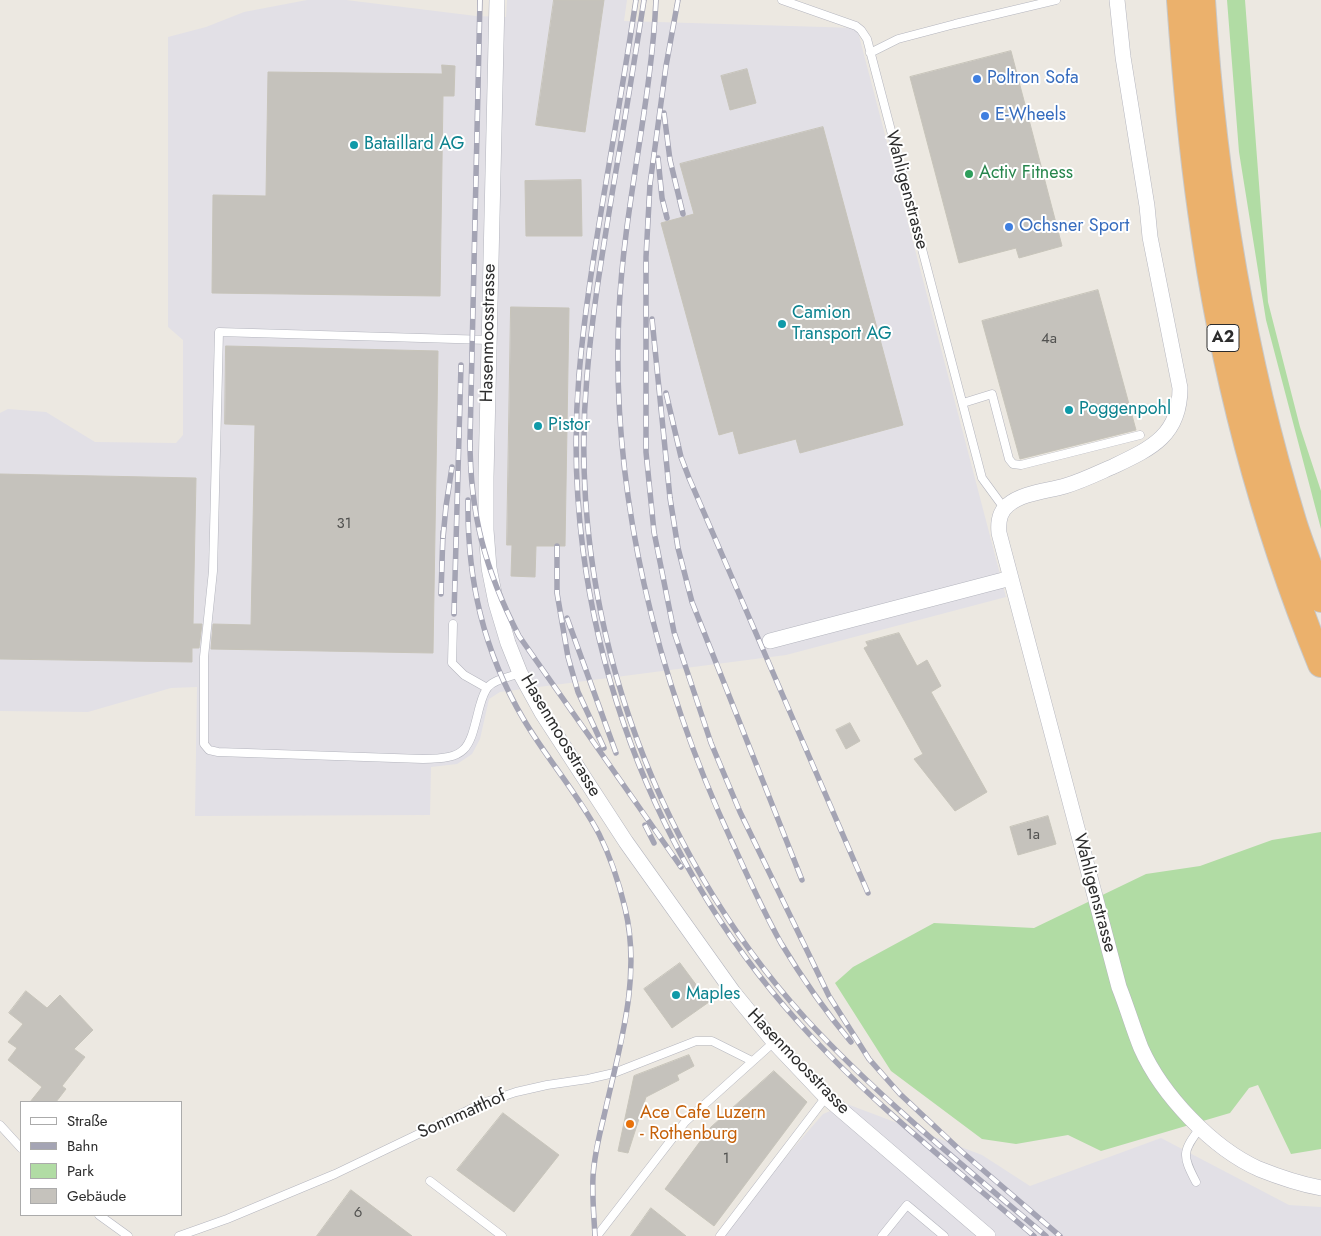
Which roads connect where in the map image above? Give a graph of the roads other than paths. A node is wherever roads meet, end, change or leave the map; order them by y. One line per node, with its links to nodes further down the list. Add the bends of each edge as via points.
1 (497, 0): 8 (street, Hasenmoosstrasse)
2 (782, 0): 7 (lane, Wahligenstrasse, via 856,26 867,39)
3 (1056, 0): 7 (lane, via 898,39)
4 (1117, 0): 11 (street, via 1122,57 1150,237 1180,388 1179,410 1162,440 1152,447 1089,477 1029,495)
5 (1180, 0): 16 (highway, A2, via 1201,211 1217,307 1265,502)
6 (1202, 0): 13 (highway, A2, via 1208,86 1239,307 1264,418 1288,503)
7 (870, 53): 9 (lane, Wahligenstrasse)
8 (489, 340): 17 (street, Hasenmoosstrasse, via 487,552 500,621); 18 (lane, via 219,332 213,571 204,657 204,744 209,750 218,752 449,758 462,752 468,744)
9 (963, 403): 10 (lane, via 992,394 1013,464); 11 (lane, Wahligenstrasse, via 982,478)
10 (1140, 435)
11 (1004, 508): 12 (street, Wahligenstrasse, via 998,528)
12 (1011, 578): 15 (street); 23 (street, Wahligenstrasse, via 1119,987 1142,1049 1163,1086)
13 (1321, 599)
14 (453, 624): 18 (lane, via 452,663 464,676)
15 (770, 641)
16 (1321, 664)
17 (520, 673): 18 (lane); 19 (street, Hasenmoosstrasse, via 542,713 626,842 733,992)
18 (487, 688)
19 (774, 1042): 20 (lane); 21 (street, Hasenmoosstrasse)
20 (752, 1060): 30 (lane, Sonnmatthof, via 712,1041 696,1040 614,1073 516,1092 483,1103 335,1174); 32 (lane, via 685,1122)
21 (826, 1097): 33 (lane); 36 (street, Hasenmoosstrasse)
22 (0, 1125): 24 (lane)
23 (1200, 1128): 26 (lane, via 1188,1145 1185,1156); 27 (street, Wahligenstrasse, via 1226,1149 1258,1168)
24 (20, 1147)
25 (430, 1181): 31 (lane)
26 (1196, 1182)
27 (1321, 1188)
28 (100, 1216): 29 (lane)
29 (128, 1236)
30 (179, 1236)
31 (502, 1236)
32 (597, 1236)
33 (720, 1236)
34 (882, 1236): 35 (lane, via 907,1205)
35 (944, 1236)
36 (988, 1236)

